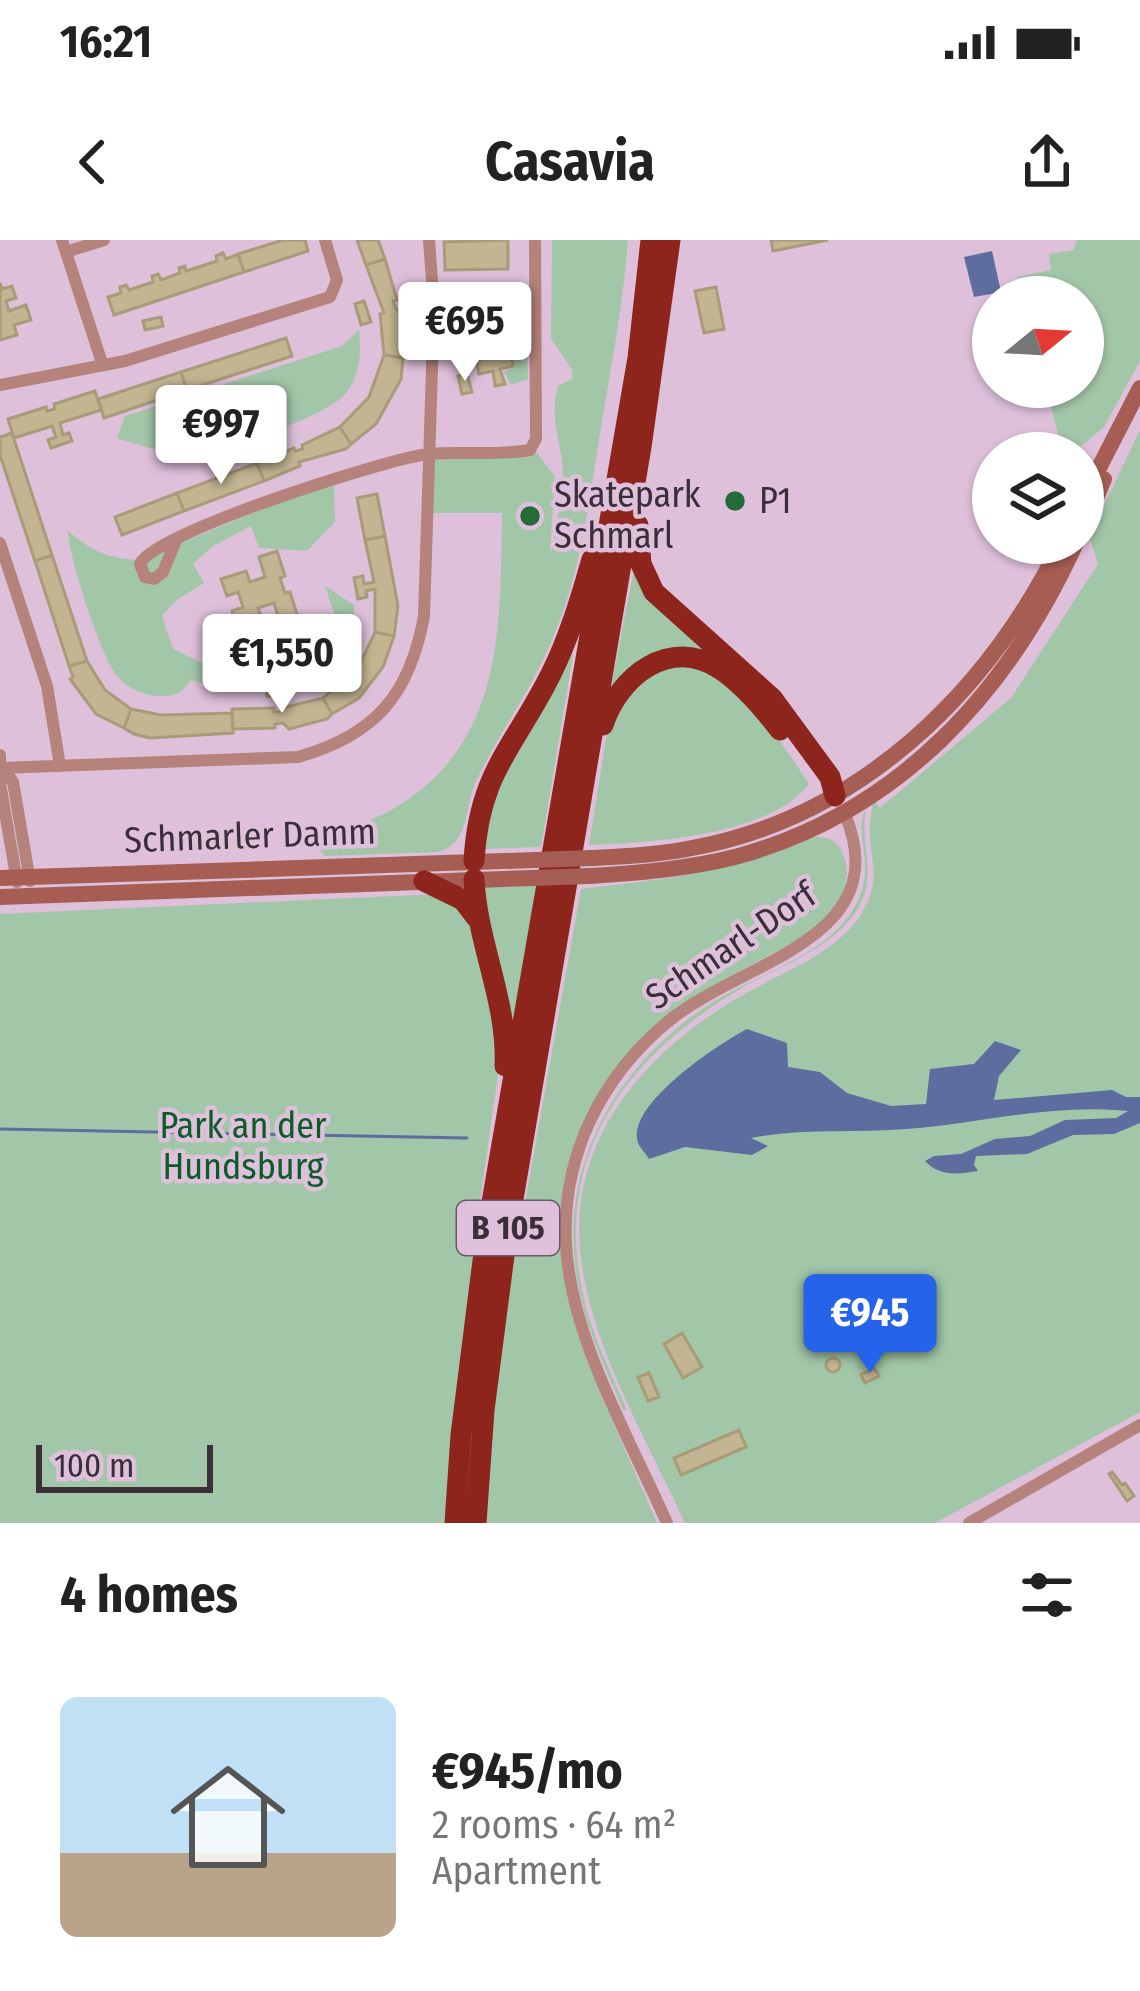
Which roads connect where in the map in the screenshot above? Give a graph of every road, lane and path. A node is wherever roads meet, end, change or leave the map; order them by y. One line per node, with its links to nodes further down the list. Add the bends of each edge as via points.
1 (104, 240): 7 (street)
2 (326, 240): 8 (street, via 338,280 330,297)
3 (429, 240): 13 (street)
4 (535, 240): 13 (street, via 534,447)
5 (651, 240): 16 (highway, B 105)
6 (670, 240): 12 (highway, B 105)
7 (64, 246): 8 (street)
8 (102, 363): 9 (street)
9 (0, 385)
10 (1140, 388): 11 (street)
11 (1127, 416): 14 (street); 15 (street)
12 (641, 448): 23 (highway, B 105); 24 (highway, via 646,471 637,538 649,583 772,698 830,777)
13 (428, 454): 17 (street, via 358,470); 22 (street, via 420,643 402,686 363,730 298,757)
14 (1104, 459)
15 (1104, 475)
16 (610, 521): 26 (highway, via 553,671 484,793); 30 (highway, B 105)
17 (177, 538)
18 (0, 543): 22 (street, via 47,686)
19 (1050, 564): 24 (street, via 962,695)
20 (1066, 564): 24 (street, via 997,682 923,756 865,801)
21 (1, 764): 22 (street); 28 (street, via 13,782)
22 (60, 766)
23 (583, 787): 24 (highway, via 613,700 638,671 674,657 704,660 731,677); 33 (highway, B 105, via 506,1240)
24 (840, 804): 25 (street, bridge, via 778,843 725,859 678,868); 34 (street, Schmarl-Dorf, via 859,860 840,912 650,1037 614,1078 578,1149 566,1224 573,1292)
25 (534, 869): 26 (street); 26 (street, via 502,861)
26 (474, 870): 27 (street, Schmarler Damm); 28 (street, Schmarler Damm); 29 (highway)
27 (424, 881): 28 (street, Schmarler Damm); 29 (highway, via 463,900)
28 (16, 886)
29 (478, 922): 30 (highway, via 504,1027)
30 (500, 1156): 32 (highway, B 105, via 469,1359)
31 (1140, 1425): 35 (street)
32 (455, 1523)
33 (476, 1523)
34 (668, 1523)
35 (968, 1523)

